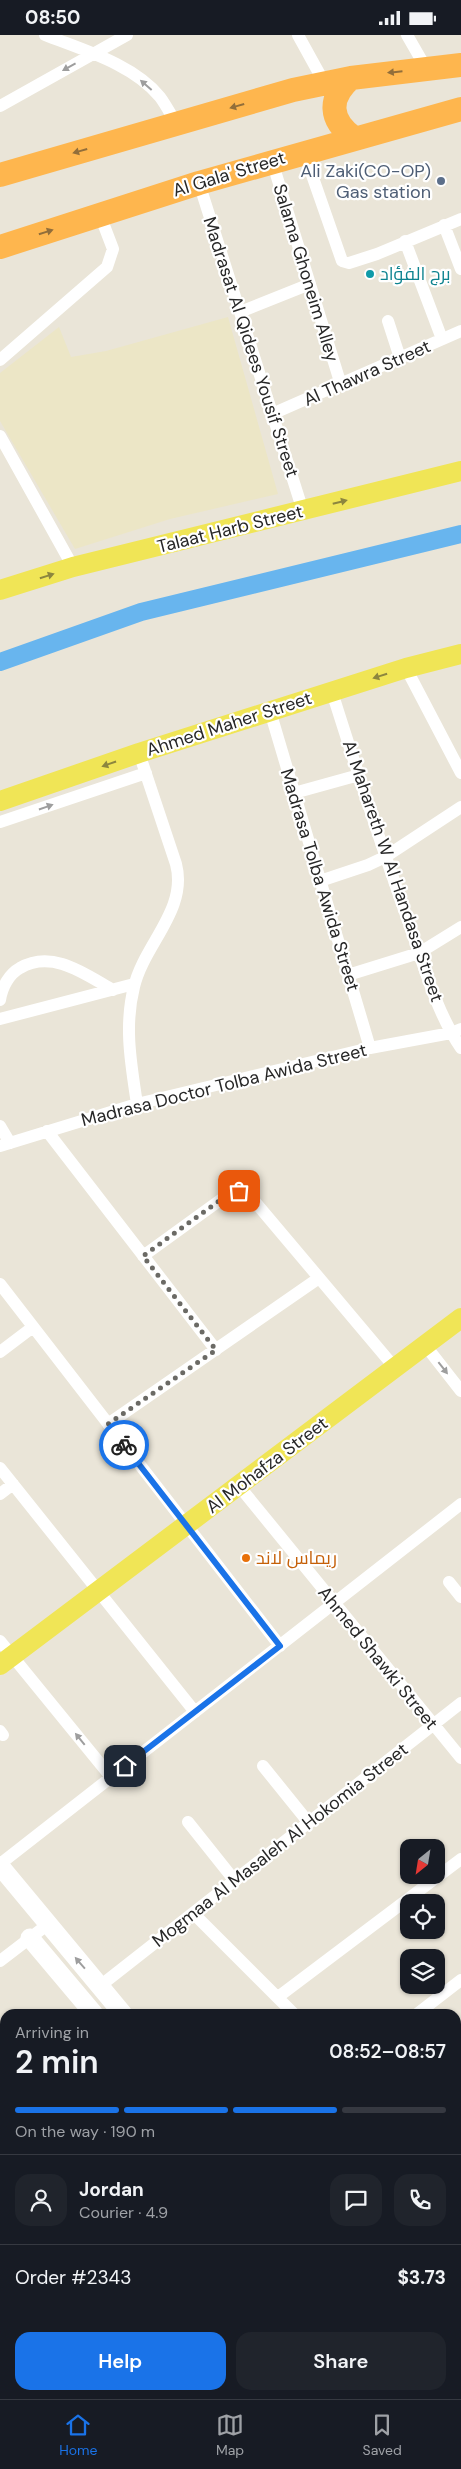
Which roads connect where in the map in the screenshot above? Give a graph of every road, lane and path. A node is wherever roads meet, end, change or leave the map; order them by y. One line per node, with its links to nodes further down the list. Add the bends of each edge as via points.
1 (44, 35): 5 (street)
2 (127, 35): 5 (street)
3 (298, 35): 9 (street)
4 (407, 35): 7 (street)
5 (92, 54): 11 (street, one-way to 11); 13 (street, one-way to 5, via 159,96 139,79)
6 (461, 65): 7 (highway)
7 (426, 68): 8 (highway, one-way to 8)
8 (351, 78): 9 (highway); 14 (highway, via 342,86 334,109 344,131)
9 (325, 84): 10 (highway)
10 (293, 90): 13 (highway, one-way to 13); 15 (highway, via 304,95 321,111 326,134)
11 (2, 103)
12 (461, 109): 14 (highway, Al Gala' Street)
13 (176, 123): 17 (highway, one-way to 17)
14 (354, 138): 15 (highway, Al Gala' Street)
15 (314, 149): 16 (highway, Al Gala' Street); 22 (street, via 342,261 356,262)
16 (272, 161): 18 (highway, Al Gala' Street); 25 (street, Salama Ghoneim Alley)
17 (0, 175)
18 (199, 183): 19 (highway, Al Gala' Street); 26 (street, Madrasat Al Qidees Yousif Street)
19 (100, 215): 23 (highway, Al Gala' Street, one-way to 19); 31 (street, via 113,249 107,267)
20 (461, 219): 21 (street)
21 (444, 225): 22 (street); 24 (street)
22 (405, 241): 29 (street)
23 (0, 247)
24 (461, 269)
25 (310, 284): 26 (street); 32 (street, Salama Ghoneim Alley)
26 (240, 312): 33 (street, Madrasat Al Qidees Yousif Street)
27 (388, 321): 30 (street)
28 (461, 331): 29 (street, Al Thawra Street)
29 (442, 339): 30 (street, Al Thawra Street)
30 (400, 358): 32 (street, Al Thawra Street)
31 (0, 360)
32 (341, 385): 33 (street, Al Thawra Street)
33 (272, 414): 36 (street, Madrasat Al Qidees Yousif Street)
34 (0, 436): 37 (street)
35 (461, 471): 36 (main road, Talaat Harb Street, one-way to 35)
36 (303, 511): 37 (main road, Talaat Harb Street)
37 (74, 567): 38 (main road, Talaat Harb Street, one-way to 37)
38 (0, 590)
39 (461, 654): 40 (main road, Ahmed Maher Street)
40 (406, 668): 41 (main road, Ahmed Maher Street, one-way to 41); 45 (street)
41 (332, 692): 42 (main road, Ahmed Maher Street); 46 (street, Al Mahareth W Al Handasa Street)
42 (270, 711): 43 (main road, Ahmed Maher Street); 47 (street, Madrasa Tolba Awida Street)
43 (139, 753): 44 (street); 48 (main road, Ahmed Maher Street, one-way to 48)
44 (146, 773): 50 (street, one-way to 44); 56 (street, via 176,864 179,883 176,903 143,959)
45 (461, 773)
46 (359, 775): 47 (street); 51 (street, Al Mahareth W Al Handasa Street)
47 (294, 793): 52 (street, Madrasa Tolba Awida Street)
48 (0, 801)
49 (461, 807): 51 (street)
50 (0, 822)
51 (385, 857): 52 (street); 54 (street, Al Mahareth W Al Handasa Street)
52 (320, 881): 55 (street, Madrasa Tolba Awida Street)
53 (461, 927): 54 (street)
54 (419, 953): 55 (street); 60 (street, Al Mahareth W Al Handasa Street)
55 (348, 975): 61 (street, Madrasa Tolba Awida Street)
56 (134, 984): 57 (street); 63 (street, via 128,1035)
57 (113, 990): 58 (street, via 72,968 43,960 28,963 15,971 6,982); 59 (street)
58 (0, 1000)
59 (0, 1019)
60 (456, 1031): 61 (street, Madrasa Doctor Tolba Awida Street); 62 (street, Al Mahareth W Al Handasa Street)
61 (370, 1048): 63 (street, Madrasa Doctor Tolba Awida Street)
62 (461, 1048)
63 (137, 1104): 65 (street, Madrasa Doctor Tolba Awida Street)
64 (0, 1126): 66 (street)
65 (47, 1131): 66 (street, Madrasa Doctor Tolba Awida Street); 67 (street)
66 (5, 1144)
67 (143, 1256): 68 (street, via 230,1193 239,1191 251,1197); 73 (street)
68 (319, 1278): 73 (street); 75 (street)
69 (0, 1285): 71 (street)
70 (461, 1318): 72 (main road, Al Mohafza Street)
71 (33, 1327): 74 (street); 77 (street)
72 (425, 1345): 75 (main road, Al Mohafza Street); 76 (street, one-way to 76)
73 (216, 1350): 77 (street)
74 (0, 1353)
75 (395, 1368): 80 (main road, Al Mohafza Street)
76 (461, 1391)
77 (108, 1424): 83 (street)
78 (0, 1468): 79 (street)
79 (13, 1484): 81 (street); 85 (street)
80 (238, 1486): 83 (main road, Al Mohafza Street); 87 (street, Ahmed Shawki Street)
81 (0, 1494)
82 (461, 1504): 87 (street)
83 (187, 1525): 85 (main road, Al Mohafza Street); 88 (street)
84 (449, 1582): 86 (street)
85 (99, 1592): 89 (main road, Al Mohafza Street); 91 (street)
86 (461, 1597)
87 (333, 1604): 88 (street); 92 (street, Ahmed Shawki Street)
88 (280, 1646): 91 (street)
89 (4, 1654): 95 (street, one-way to 89)
90 (461, 1703): 92 (street, Mogmaa Al Masaleh Al Hokomia Street)
91 (195, 1711): 95 (street)
92 (433, 1725): 93 (street, Ahmed Shawki Street); 97 (street, Mogmaa Al Masaleh Al Hokomia Street)
93 (461, 1758)
94 (263, 1765): 97 (street)
95 (111, 1777): 99 (street)
96 (188, 1823): 100 (street)
97 (309, 1823): 100 (street, Mogmaa Al Masaleh Al Hokomia Street)
98 (461, 1859): 107 (street)
99 (0, 1865): 102 (street)
100 (235, 1881): 101 (street, Mogmaa Al Masaleh Al Hokomia Street)
101 (193, 1913): 106 (street, Mogmaa Al Masaleh Al Hokomia Street); 107 (street)
102 (47, 1925): 103 (street); 106 (street, one-way to 102)
103 (30, 1938): 104 (street); 108 (street)
104 (0, 1961)
105 (461, 1980): 111 (street)
106 (100, 1986): 109 (street)
107 (278, 1997): 110 (street)
108 (90, 2009)
109 (119, 2009)
110 (289, 2009)
111 (423, 2009)

